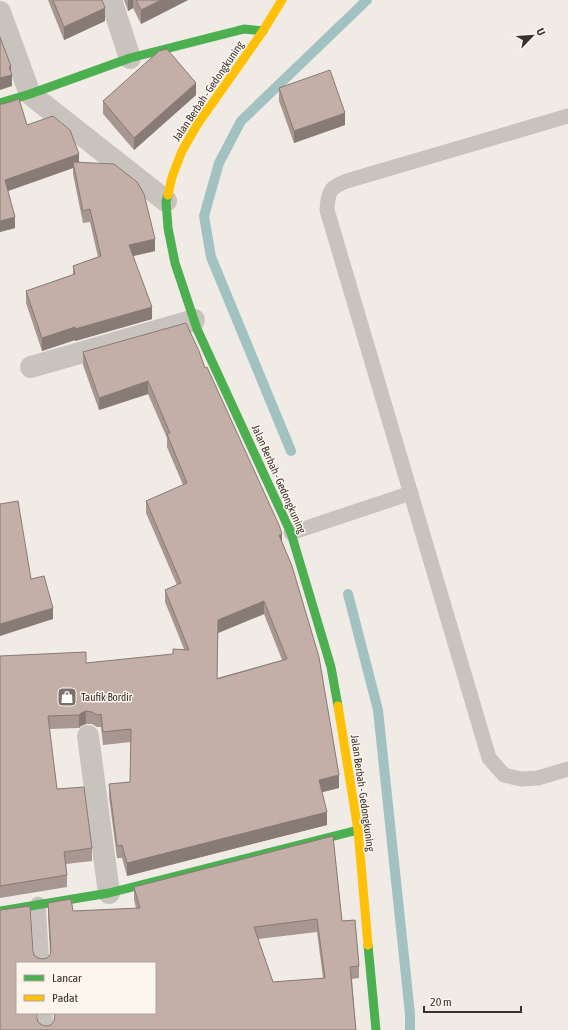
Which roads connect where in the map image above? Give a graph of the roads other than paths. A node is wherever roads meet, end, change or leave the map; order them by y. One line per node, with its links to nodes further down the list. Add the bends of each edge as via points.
1 (111, 0): 5 (street)
2 (282, 0): 4 (main road, Jalan Berbah - Gedongkuning)
3 (0, 12): 6 (street)
4 (263, 31): 5 (main road, via 244,29); 9 (main road, Jalan Berbah - Gedongkuning, via 197,125 172,176)
5 (130, 58): 6 (main road)
6 (30, 94): 7 (main road); 9 (street)
7 (0, 103)
8 (568, 116): 12 (lane, via 350,180 338,184 330,191 327,210)
9 (166, 201): 10 (main road, Jalan Berbah - Gedongkuning, via 175,263)
10 (194, 320): 11 (street); 13 (main road, Jalan Berbah - Gedongkuning)
11 (30, 367)
12 (411, 493): 13 (lane); 15 (lane, via 488,758 504,775 521,779 538,778)
13 (292, 533): 16 (main road, Jalan Berbah - Gedongkuning, via 331,667)
14 (88, 736): 17 (street)
15 (568, 769)
16 (358, 830): 17 (main road); 23 (main road, Jalan Berbah - Gedongkuning)
17 (109, 893): 18 (main road)
18 (38, 904): 19 (main road); 20 (lane)
19 (0, 911)
20 (42, 962)
21 (45, 1014): 22 (lane)
22 (46, 1030)
23 (376, 1030)

